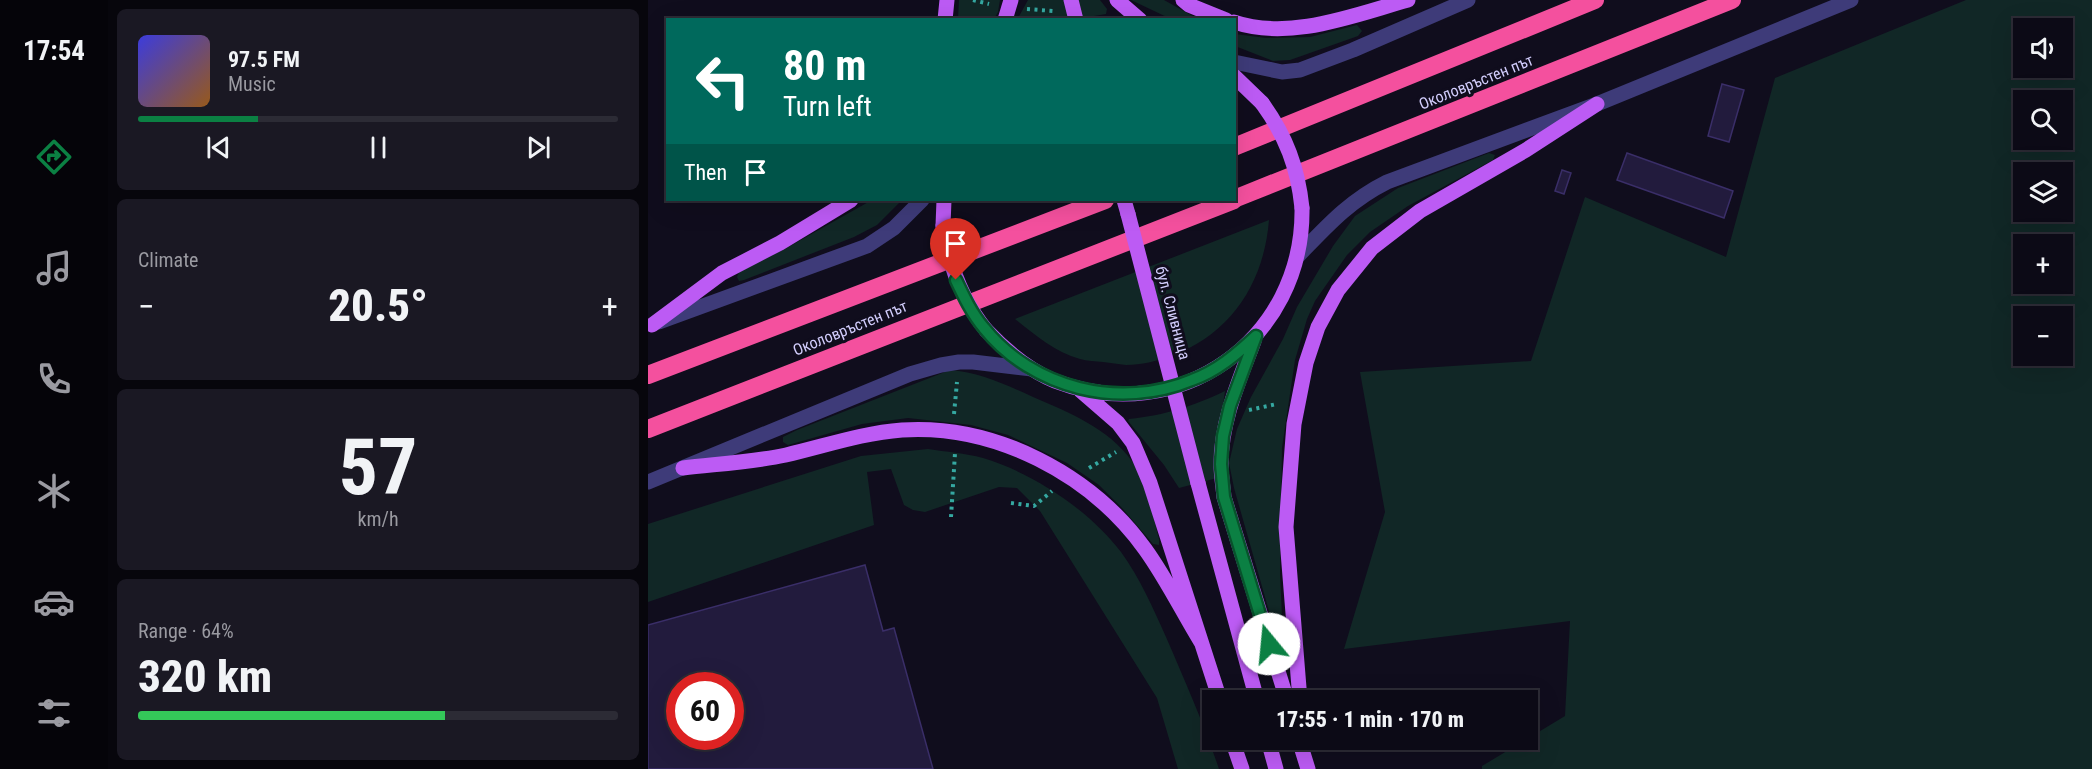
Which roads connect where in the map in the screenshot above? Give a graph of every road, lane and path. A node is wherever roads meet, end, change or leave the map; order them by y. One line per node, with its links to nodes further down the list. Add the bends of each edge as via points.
1 (947, 0): 11 (main road)
2 (1011, 0): 12 (main road)
3 (1071, 0): 13 (main road, bridge)
4 (1117, 0): 14 (main road)
5 (1183, 0): 15 (main road)
6 (1408, 0): 16 (main road, via 1332,22 1281,29)
7 (1468, 0): 17 (street, via 1300,70 1282,72)
8 (1595, 0): 20 (highway, Околовръстен път)
9 (1732, 0): 21 (highway, Околовръстен път)
10 (1851, 0): 19 (street)
11 (945, 18)
12 (1006, 18)
13 (1076, 18)
14 (1138, 18)
15 (1221, 18)
16 (1236, 23)
17 (1236, 62)
18 (1236, 78): 28 (main road, bridge, via 1262,103 1290,150 1302,208)
19 (1597, 104): 28 (street, via 1387,182 1340,212); 51 (main road, via 1420,211 1372,248 1338,290 1318,327 1306,363 1294,424 1286,527)
20 (1236, 146)
21 (1236, 198)
22 (849, 201): 29 (main road, via 722,273)
23 (921, 201): 29 (street, via 894,228 867,246)
24 (944, 201): 31 (main road, bridge, via 943,226 950,260 971,309 1009,353)
25 (1102, 201): 32 (highway, Околовръстен път)
26 (1229, 201): 38 (highway, Околовръстен път)
27 (1126, 207): 49 (main road, бул. Сливница, bridge)
28 (1298, 256): 30 (main road, via 1281,300)
29 (650, 326)
30 (1256, 336): 34 (main road, via 1219,366 1165,389 1136,394); 50 (main road, via 1230,406 1221,464 1224,497)
31 (1032, 369): 34 (main road); 41 (street, via 973,362 941,365 910,374)
32 (648, 375)
33 (958, 380): 37 (path)
34 (1077, 388): 47 (main road, via 1118,423 1133,443 1150,483)
35 (1278, 403): 36 (path)
36 (1244, 411)
37 (954, 421)
38 (648, 429)
39 (955, 446): 46 (path)
40 (1122, 449): 42 (path)
41 (683, 468): 43 (street); 47 (main road, via 785,455 850,437 902,430 947,431 986,439 1034,457 1072,478 1110,508 1144,549)
42 (1080, 473)
43 (648, 482)
44 (1058, 487): 45 (path, via 1034,506)
45 (1011, 503)
46 (951, 517)
47 (1201, 642): 48 (main road)
48 (1217, 690)
49 (1254, 690)
50 (1284, 690)
51 (1299, 690)
52 (1235, 750): 57 (main road)
53 (1271, 750): 58 (main road)
54 (1302, 750): 56 (main road)
55 (1305, 750): 56 (main road)
56 (1307, 767)
57 (1242, 769)
58 (1276, 769)

